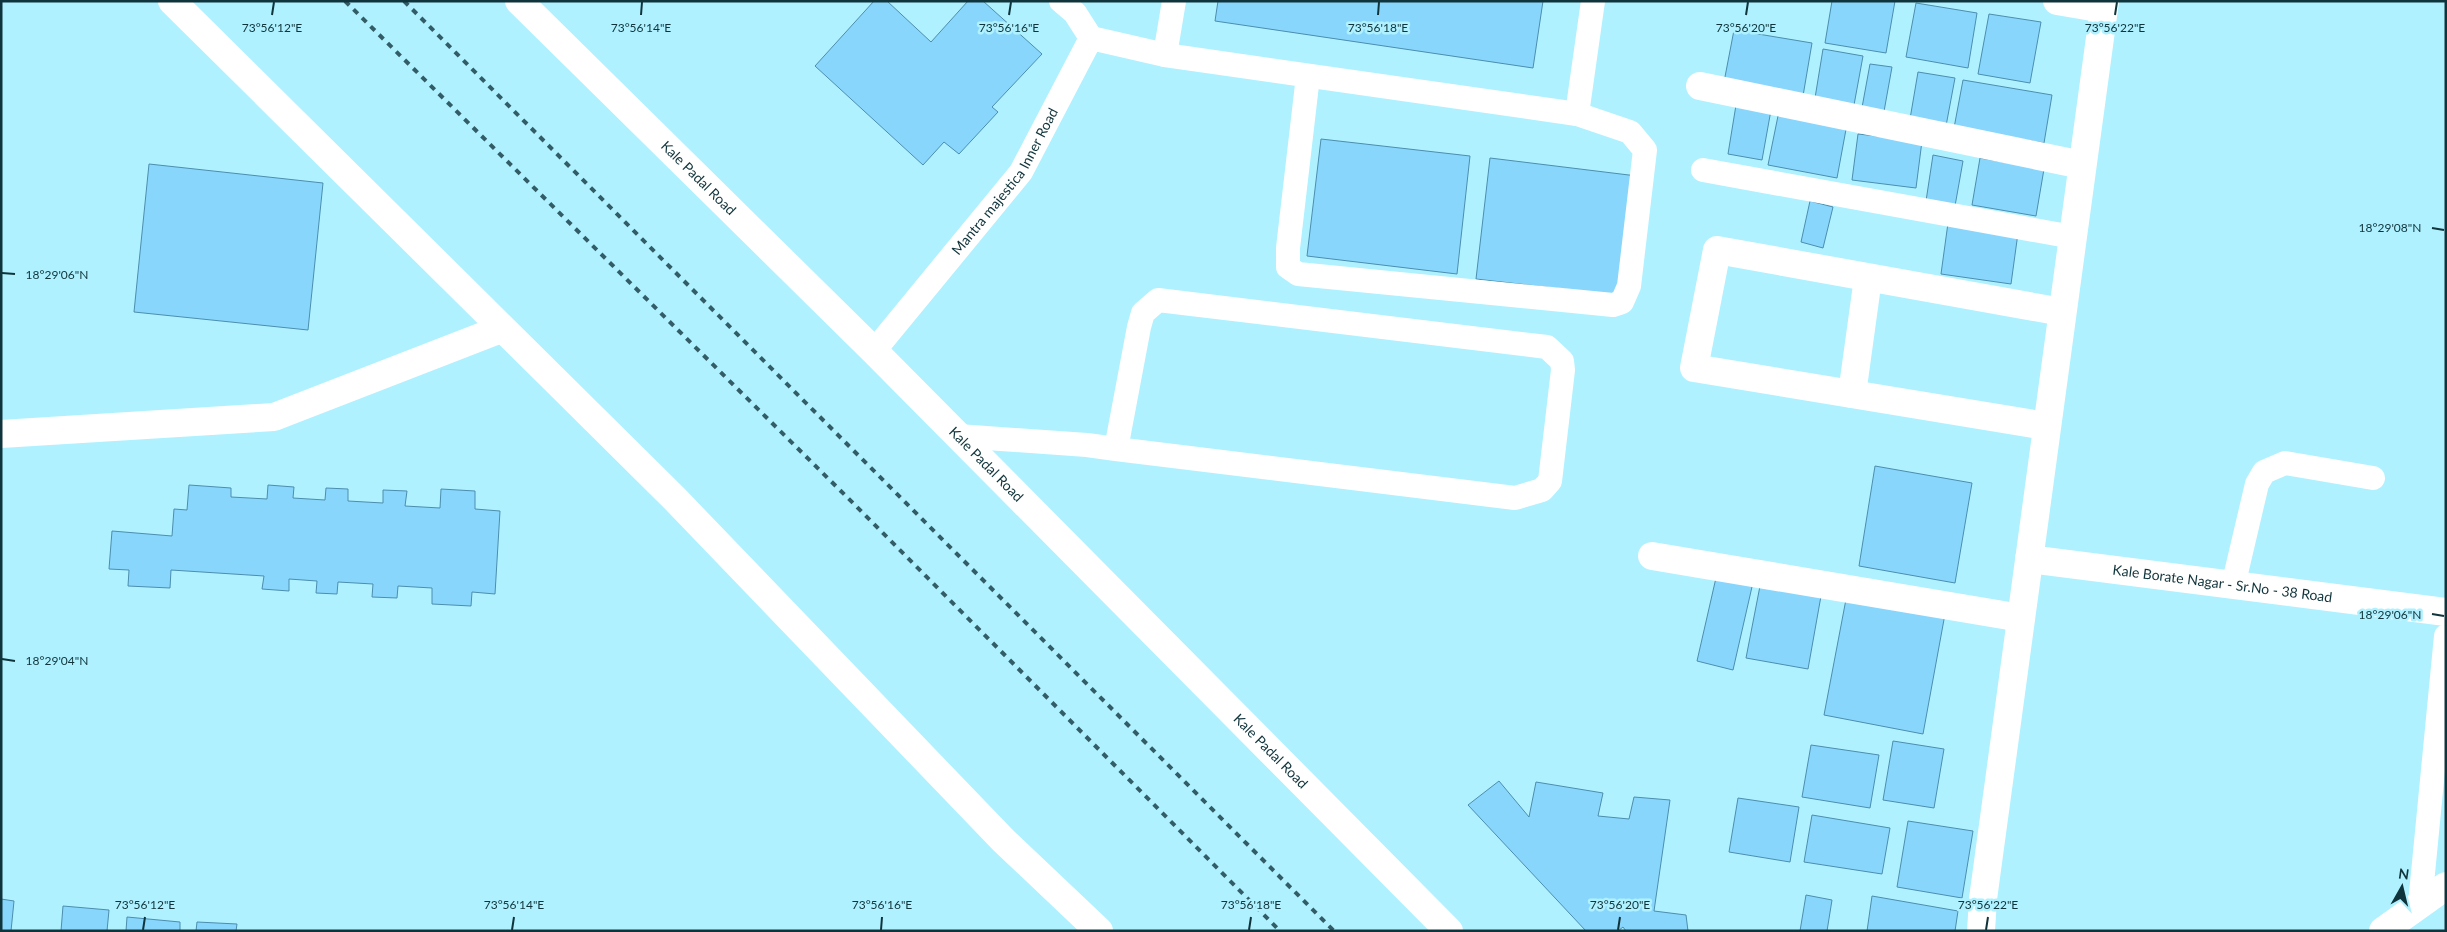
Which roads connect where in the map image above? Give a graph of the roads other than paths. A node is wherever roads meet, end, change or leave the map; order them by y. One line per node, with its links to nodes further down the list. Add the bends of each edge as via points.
1 (172, 1): 18 (street)
2 (519, 1): 19 (street, Kale Padal Road)
3 (1061, 1): 8 (lane, via 1075,13)
4 (1174, 1): 9 (lane)
5 (1593, 1): 12 (lane)
6 (2057, 1): 7 (street)
7 (2104, 5): 13 (street)
8 (1091, 38): 9 (lane); 19 (lane, Mantra majestica Inner Road, via 1021,172)
9 (1166, 55): 10 (lane)
10 (1308, 76): 12 (lane); 12 (lane, via 1288,248 1288,267 1298,274 1613,305 1622,302 1629,286 1645,150 1630,132)
11 (1700, 86): 13 (street)
12 (1576, 114)
13 (2082, 165): 15 (street)
14 (1703, 170): 15 (lane)
15 (2073, 237): 17 (street)
16 (1868, 278): 17 (street); 20 (street); 20 (street, via 1717,250 1694,368)
17 (2062, 312): 21 (street)
18 (501, 329): 22 (street, via 274,417); 34 (street, via 675,499 1003,840)
19 (874, 351): 23 (street, Kale Padal Road)
20 (1852, 394): 21 (street)
21 (2046, 426): 27 (street)
22 (1, 434)
23 (958, 436): 24 (lane); 35 (street, Kale Padal Road)
24 (1116, 449): 24 (lane, via 1514,498 1542,490 1550,481 1562,361 1547,346 1158,300 1143,313 1139,327)
25 (2373, 478): 28 (lane, via 2285,463 2264,472 2257,484)
26 (1652, 556): 30 (street)
27 (2029, 559): 28 (street, Kale Borate Nagar - Sr.No - 38 Road); 30 (street)
28 (2233, 586): 29 (street, Kale Borate Nagar - Sr.No - 38 Road)
29 (2446, 612)
30 (2021, 618): 36 (street)
31 (2446, 636): 33 (lane)
32 (2446, 886): 33 (street)
33 (2420, 904): 37 (street)
34 (1099, 931)
35 (1449, 931)
36 (1981, 931)
37 (2383, 931)

